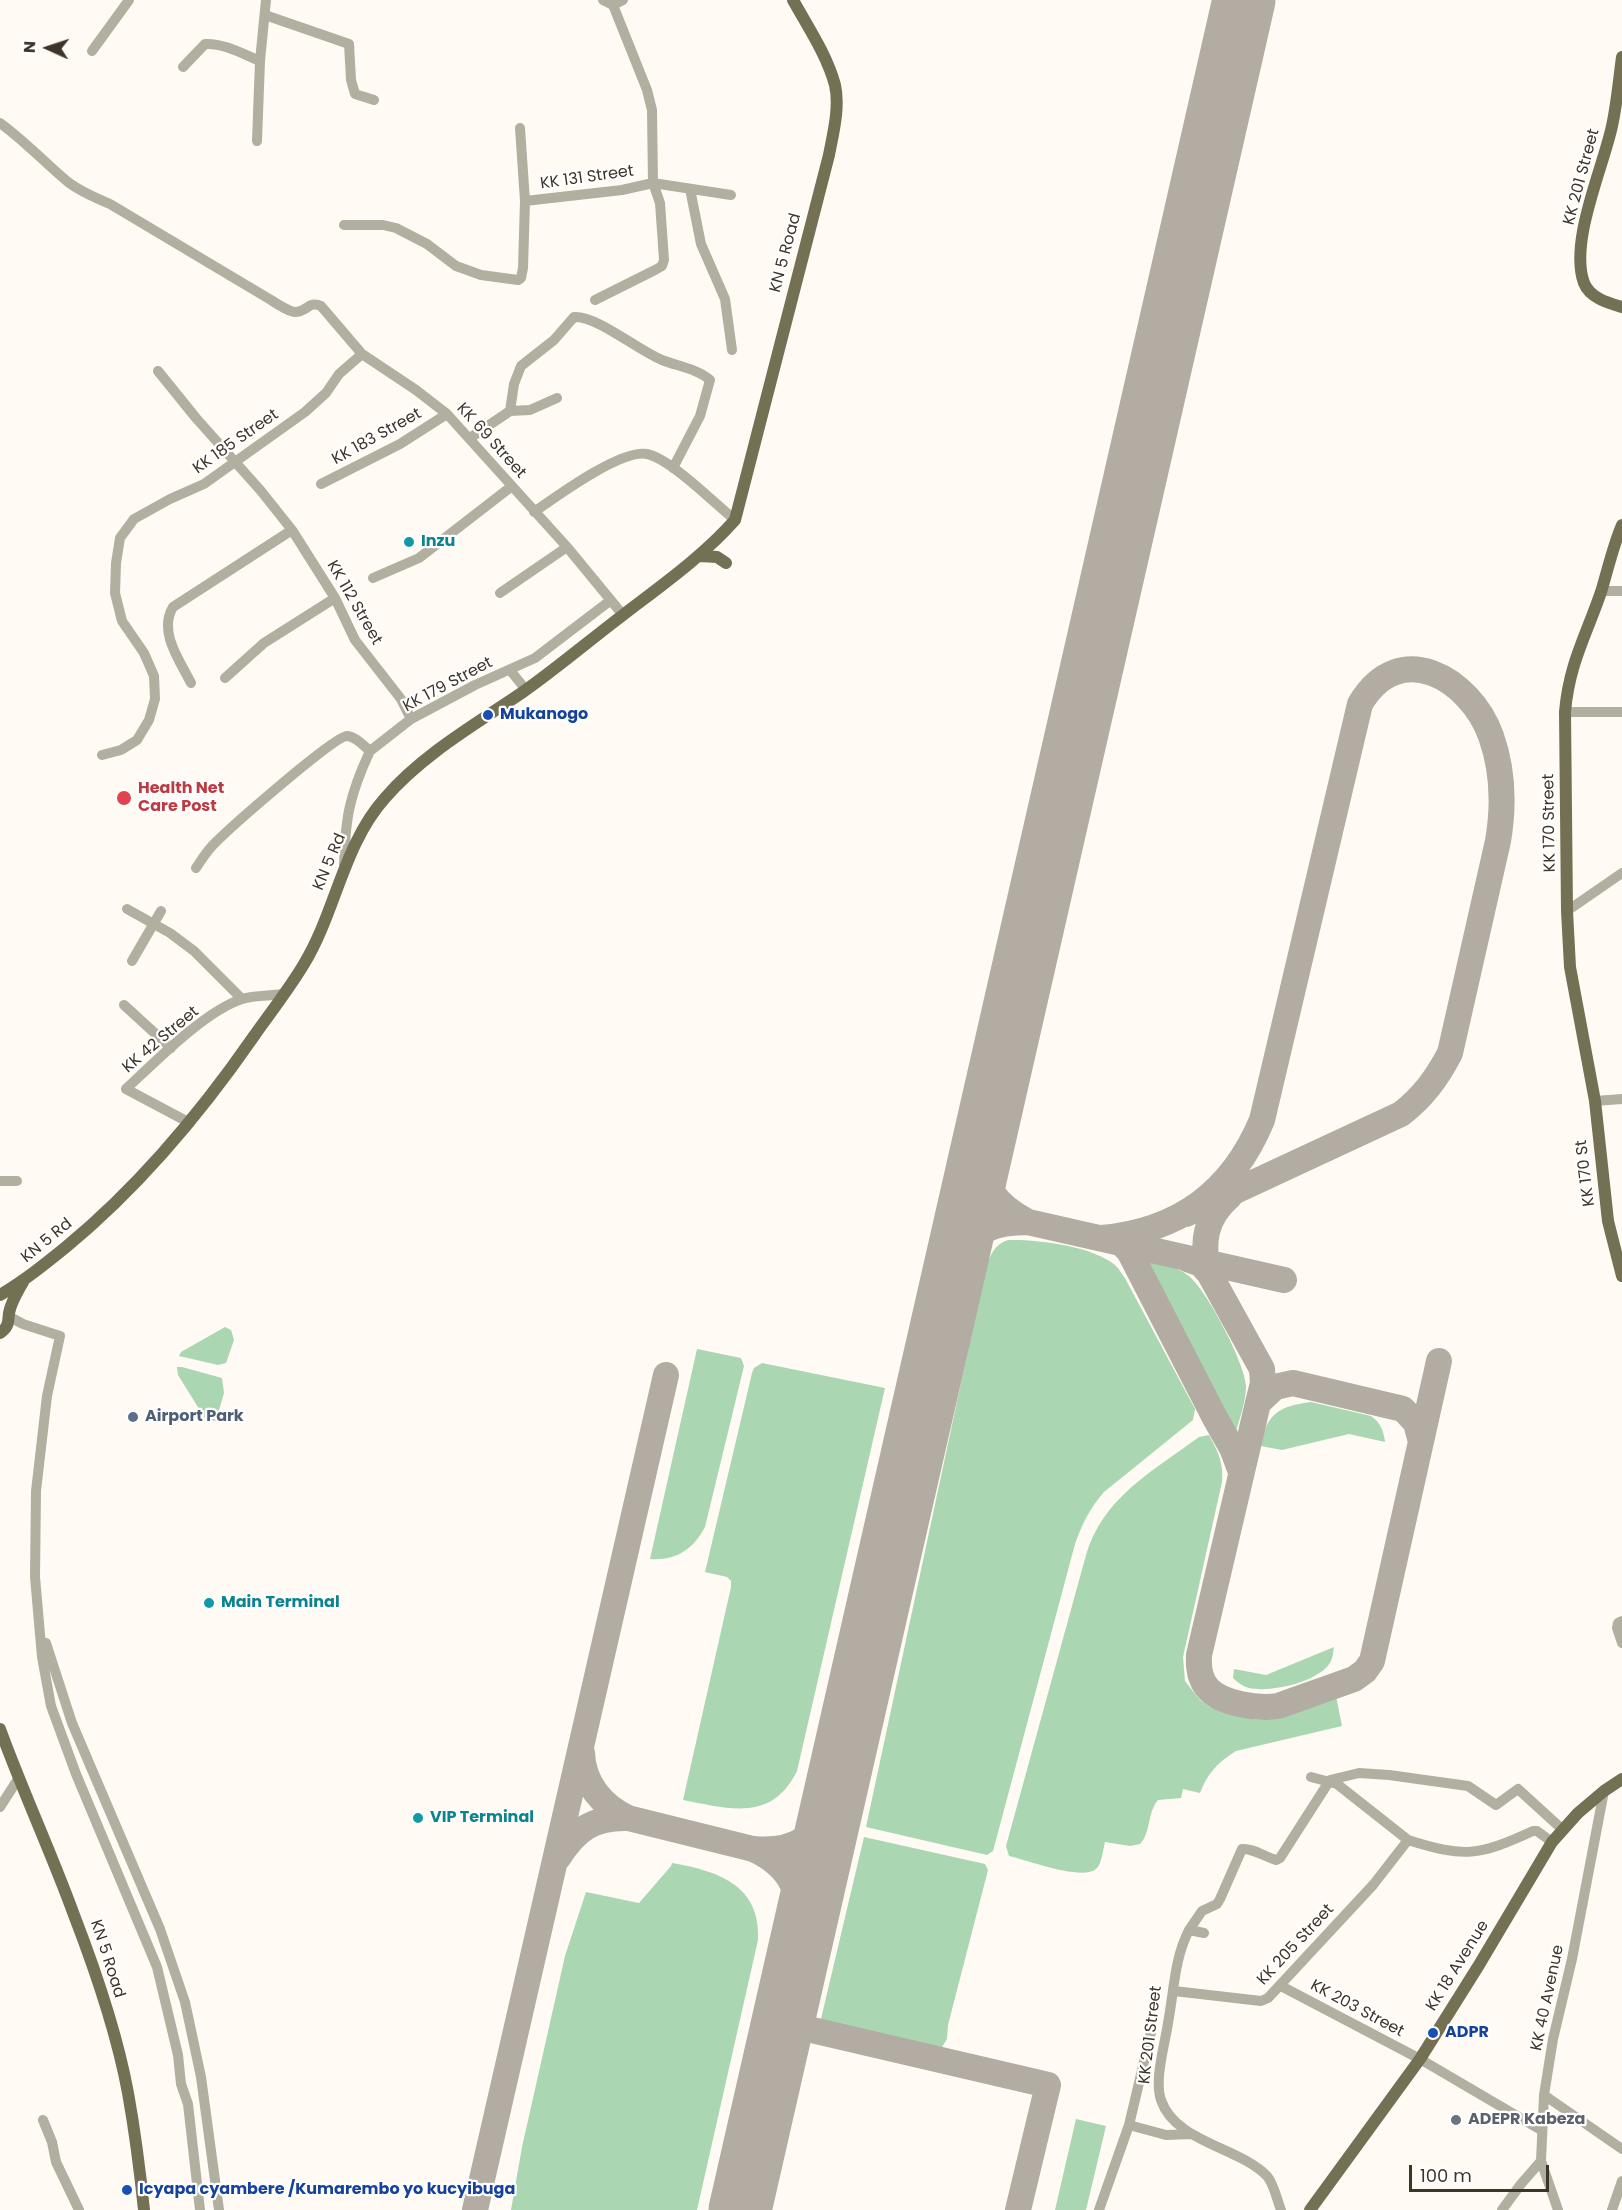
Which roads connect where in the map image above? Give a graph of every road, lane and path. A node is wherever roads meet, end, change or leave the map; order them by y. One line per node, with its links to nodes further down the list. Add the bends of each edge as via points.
1 (129, 0): 6 (street)
2 (266, 0): 5 (street)
3 (793, 0): 33 (main road, KN 5 Road, via 835,86 836,120)
4 (613, 2): 14 (street, KK 131 Street, via 650,100)
5 (264, 15): 7 (street); 10 (street, via 349,44 355,94)
6 (92, 51)
7 (260, 61): 9 (street, via 219,45 205,44); 13 (street)
8 (1622, 61): 20 (main road, KK 201 Street, via 1613,124 1579,257 1588,290 1599,299)
9 (183, 67)
10 (374, 100)
11 (0, 123): 22 (street, KK 69 Street, via 83,192 110,204 271,300 294,312 310,304 321,306)
12 (520, 128): 17 (street, KK 131 Street)
13 (257, 141)
14 (653, 183): 15 (street, KK 131 Street); 17 (street, KK 131 Street); 19 (street, KK 131 Street, via 660,203 662,266)
15 (690, 189): 16 (street, KK 131 Street); 21 (street, via 700,244 725,299)
16 (731, 195)
17 (525, 201): 18 (street, KK 131 Street, via 523,268 521,278 514,281 456,266 427,244 396,228)
18 (344, 225)
19 (594, 300)
20 (1622, 307)
21 (732, 350)
22 (362, 354): 26 (street, KK 69 Street); 28 (street, KK 185 Street, via 305,412)
23 (158, 371): 28 (street, KK 112 Street)
24 (557, 398): 25 (street, via 530,411)
25 (510, 411): 27 (street); 29 (street, via 521,366 554,340 574,317 583,318 650,356 710,380 700,416)
26 (447, 414): 27 (street, KK 69 Street); 30 (street, KK 183 Street, via 400,444)
27 (470, 438): 31 (street, KK 69 Street)
28 (235, 462): 35 (street, KK 112 Street); 54 (street, KK 185 Street, via 204,484 134,519 120,537 115,593 122,621 154,676 155,699 137,740)
29 (673, 468): 32 (street, via 650,455 637,454 609,465); 33 (street)
30 (321, 484)
31 (512, 486): 32 (street, KK 69 Street); 39 (street, via 419,558)
32 (534, 512): 36 (street, KK 69 Street)
33 (735, 520): 37 (main road, KN 5 Rd)
34 (1622, 525): 40 (main road, KK 170 Street)
35 (292, 530): 43 (street, KK 112 Street); 48 (street, via 180,601 169,613 168,633)
36 (567, 547): 42 (street); 44 (street, KK 69 Street)
37 (700, 556): 38 (main road, via 717,557); 45 (main road, KN 5 Rd)
38 (726, 563)
39 (373, 578)
40 (1601, 591): 41 (street); 50 (main road, KK 170 Street, via 1568,681)
41 (1622, 591)
42 (500, 593)
43 (335, 598): 47 (street, via 264,643); 52 (street, KK 112 Street, via 355,640 401,699)
44 (611, 600): 45 (street, KK 69 Street); 46 (street, KK 179 Street, via 535,658)
45 (623, 615): 49 (main road, KN 5 Rd)
46 (510, 670): 49 (street); 52 (street, KK 179 Street)
47 (225, 678)
48 (191, 683)
49 (526, 690): 56 (main road, KN 5 Rd, via 410,773 385,797 359,836)
50 (1565, 712): 51 (street); 60 (main road, KK 170 Street)
51 (1622, 712)
52 (411, 719): 53 (street, KK 179 Street)
53 (370, 751): 55 (street, via 354,738 340,738 215,843); 56 (street, via 354,783 349,804)
54 (102, 755)
55 (196, 868)
56 (344, 868): 63 (main road, KN 5 Rd, via 316,939)
57 (1622, 873): 60 (street)
58 (127, 909): 61 (street)
59 (161, 911): 61 (street)
60 (1567, 911): 68 (main road, KK 170 Street, via 1570,967)
61 (152, 924): 62 (street); 64 (street, via 194,951)
62 (132, 961)
63 (283, 994): 64 (street, KK 42 Street); 69 (main road, KN 5 Rd)
64 (242, 999): 66 (street, KK 42 Street, via 202,1022)
65 (124, 1005): 66 (street)
66 (171, 1048): 69 (street, KK 42 Street, via 126,1089)
67 (1622, 1099): 68 (street)
68 (1595, 1101): 72 (main road, KK 170 St, via 1608,1221)
69 (190, 1123): 73 (main road, KN 5 Rd, via 94,1224)
70 (0, 1181): 71 (street)
71 (17, 1181)
72 (1622, 1276)
73 (23, 1282): 74 (main road, KN 5 Rd); 76 (main road, KN 5 Rd)
74 (0, 1295)
75 (0, 1303): 76 (main road)
76 (9, 1315): 77 (main road, KN 5 Rd, via 6,1328); 78 (street, via 60,1336 46,1396 36,1491 35,1577)
77 (0, 1333)
78 (39, 1613): 108 (street, via 51,1706 156,1967 188,2104); 109 (street, via 72,1723 160,1929 185,2002 201,2077)
79 (1622, 1621): 80 (street, via 1617,1628)
80 (1622, 1643)
81 (0, 1729): 83 (main road, KN 5 Road)
82 (1311, 1777): 85 (street)
83 (18, 1779): 87 (street); 107 (main road, KN 5 Road, via 75,1916 115,2041 134,2126)
84 (1622, 1779): 86 (main road, KK 18 Avenue)
85 (1330, 1780): 88 (street, via 1359,1773 1468,1786 1496,1805 1518,1789); 89 (street); 91 (street, via 1280,1858 1242,1849 1217,1904 1202,1911)
86 (1604, 1791): 88 (main road, KK 18 Avenue); 97 (street, KK 40 Avenue)
87 (0, 1807)
88 (1563, 1830): 90 (main road, KK 18 Avenue)
89 (1408, 1840): 90 (street, via 1468,1853 1489,1850 1533,1831); 93 (street, KK 205 Street, via 1373,1885)
90 (1552, 1842): 96 (main road, KK 18 Avenue)
91 (1189, 1930): 92 (street); 94 (street, KK 201 Street, via 1182,1944)
92 (1204, 1933)
93 (1281, 1986): 94 (street, KK 205 Street, via 1261,2001); 96 (street, KK 203 Street)
94 (1174, 1991): 101 (street, KK 201 Street, via 1161,2067 1161,2099 1169,2115)
95 (1152, 2028): 99 (street)
96 (1420, 2059): 100 (street, KK 203 Street); 112 (main road, KK 18 Avenue)
97 (1544, 2095): 100 (street, KK 40 Avenue); 102 (street)
98 (43, 2120): 106 (street, via 56,2162)
99 (1129, 2125): 101 (street, via 1166,2135); 110 (street)
100 (1541, 2130): 103 (street, KK 40 Avenue)
101 (1191, 2134): 111 (street, KK 201 Street, via 1231,2152 1266,2176)
102 (1622, 2149)
103 (1541, 2161): 113 (street); 114 (street, KK 40 Avenue)
104 (1622, 2181): 105 (street)
105 (1616, 2206)
106 (79, 2210)
107 (144, 2210)
108 (200, 2210)
109 (219, 2210)
110 (1099, 2210)
111 (1281, 2210)
112 (1310, 2210)
113 (1502, 2210)
114 (1558, 2210)

